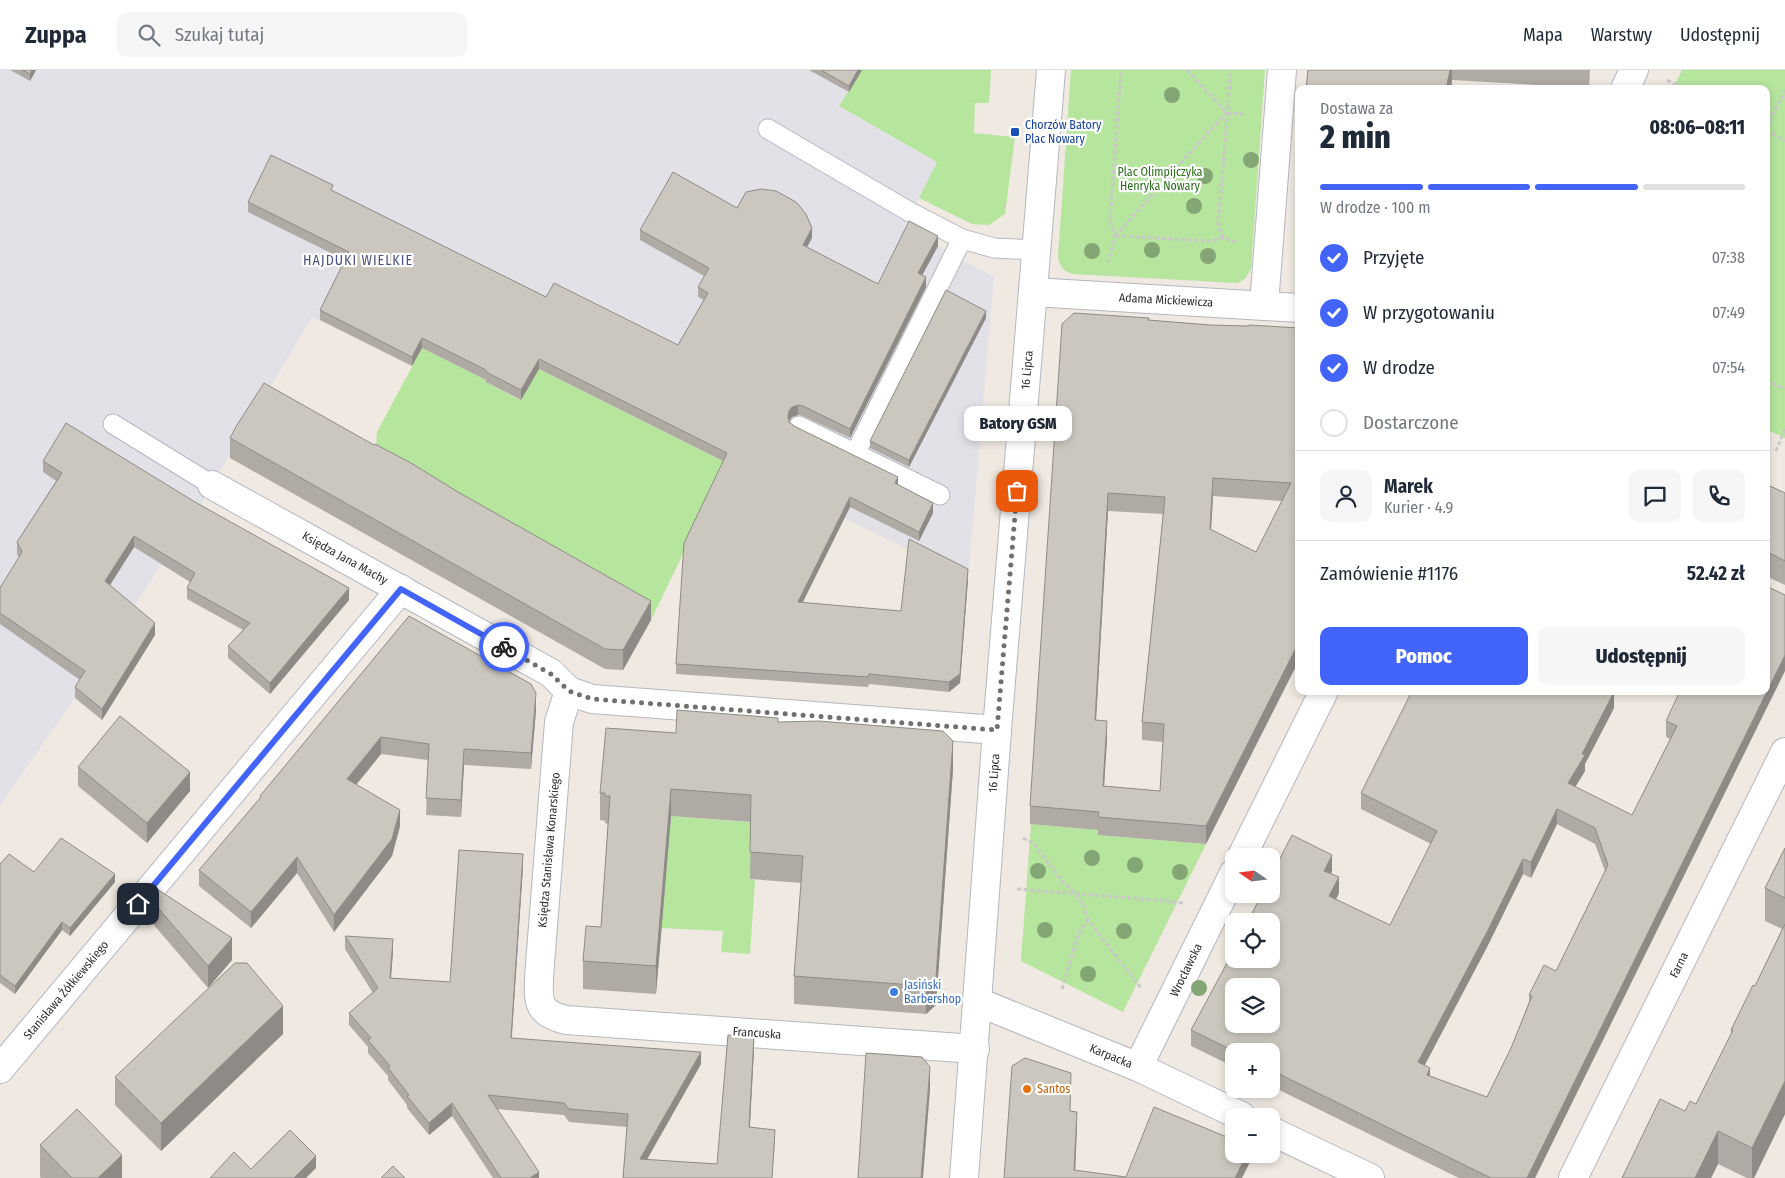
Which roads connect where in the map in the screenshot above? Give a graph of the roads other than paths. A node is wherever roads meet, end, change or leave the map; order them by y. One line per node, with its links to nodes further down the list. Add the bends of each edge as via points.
1 (1051, 70): 7 (street, 16 Lipca)
2 (1282, 70): 9 (street)
3 (1634, 70): 4 (street)
4 (1627, 85)
5 (768, 130): 6 (lane)
6 (962, 239): 7 (lane, via 994,248); 13 (lane)
7 (1037, 250): 8 (street, 16 Lipca)
8 (1033, 292): 9 (street, Adama Mickiewicza); 19 (street, 16 Lipca)
9 (1264, 305): 10 (street, Adama Mickiewicza)
10 (1295, 308)
11 (113, 424): 14 (lane)
12 (799, 426): 13 (lane)
13 (855, 454): 15 (lane)
14 (212, 484): 16 (street, Księdza Jana Machy)
15 (940, 495)
16 (401, 589): 17 (street, Księdza Jana Machy, via 551,674); 27 (street, Stanisława Żółkiewskiego)
17 (569, 691): 19 (street, Księdza Jana Machy, via 592,699); 24 (street, Księdza Stanisława Konarskiego, via 559,722 538,976 539,1001)
18 (1322, 695): 21 (street)
19 (997, 730): 23 (street, 16 Lipca)
20 (1785, 753): 32 (street, Farna)
21 (1246, 848)
22 (1225, 891): 26 (street, Wrocławska)
23 (978, 1002): 25 (street, 16 Lipca); 26 (street, Karpacka)
24 (543, 1008): 25 (street, Francuska, via 566,1020)
25 (975, 1049): 30 (street, 16 Lipca)
26 (1138, 1067): 28 (street, Karpacka)
27 (0, 1069)
28 (1225, 1108)
29 (1280, 1135): 31 (street)
30 (964, 1178)
31 (1370, 1178)
32 (1573, 1178)

